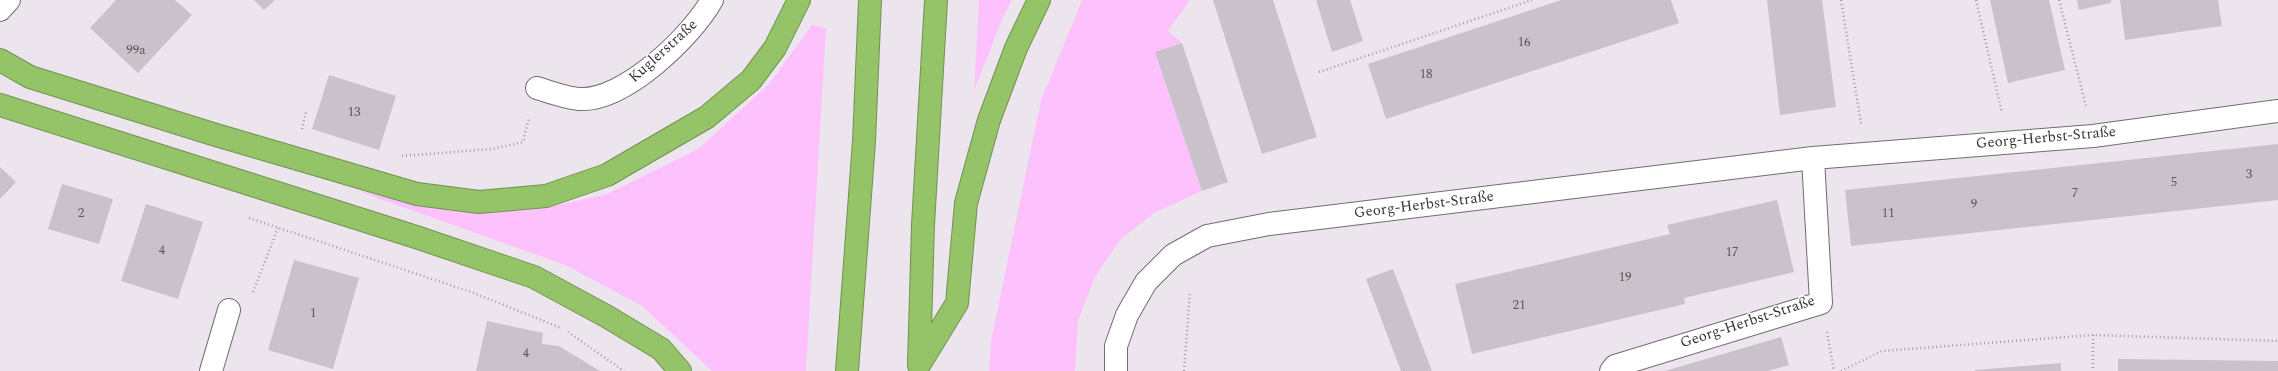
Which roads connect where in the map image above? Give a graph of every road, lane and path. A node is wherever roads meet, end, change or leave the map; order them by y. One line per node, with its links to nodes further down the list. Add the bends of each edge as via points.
1 (9, 0): 11 (street)
2 (712, 0): 14 (street, Kuglerstraße, via 704,15 669,51 632,83 606,95 579,99)
3 (799, 0): 12 (highway, via 775,48 751,80 707,117 607,175 546,196 479,202 417,194 216,136 30,77)
4 (870, 0): 35 (highway, via 864,141)
5 (936, 0): 31 (highway, via 923,225)
6 (1532, 0): 13 (path)
7 (1842, 0): 21 (path)
8 (1976, 0): 20 (path)
9 (2058, 0): 19 (path)
10 (1036, 3): 31 (highway, via 989,120 966,203 957,303)
11 (0, 10)
12 (0, 60)
13 (1319, 72)
14 (538, 88): 22 (path, via 522,142 492,149)
15 (0, 106): 34 (highway, via 416,237 534,277 654,345)
16 (2278, 111): 19 (street, Georg-Herbst-Straße)
17 (306, 112): 18 (path)
18 (301, 134)
19 (2093, 136): 20 (street, Georg-Herbst-Straße)
20 (2008, 143): 21 (street, Georg-Herbst-Straße)
21 (1866, 152): 23 (street, Georg-Herbst-Straße)
22 (395, 157)
23 (1813, 158): 27 (street, Georg-Herbst-Straße); 36 (street, Georg-Herbst-Straße, via 1269,224 1206,236 1173,255 1146,282 1127,314 1116,346)
24 (248, 218): 25 (path)
25 (278, 228): 28 (path, via 255,291); 33 (path, via 474,293 565,330)
26 (1190, 292): 37 (path)
27 (1821, 303): 38 (street, Georg-Herbst-Straße, via 1615,366); 39 (path)
28 (229, 310): 32 (street)
29 (2093, 335): 30 (path); 40 (path, via 1882,351); 41 (path)
30 (2278, 341)
31 (919, 368)
32 (211, 371)
33 (624, 371)
34 (680, 371)
35 (847, 371)
36 (1116, 371)
37 (1184, 371)
38 (1611, 371)
39 (1834, 371)
40 (1841, 371)
41 (2093, 371)

